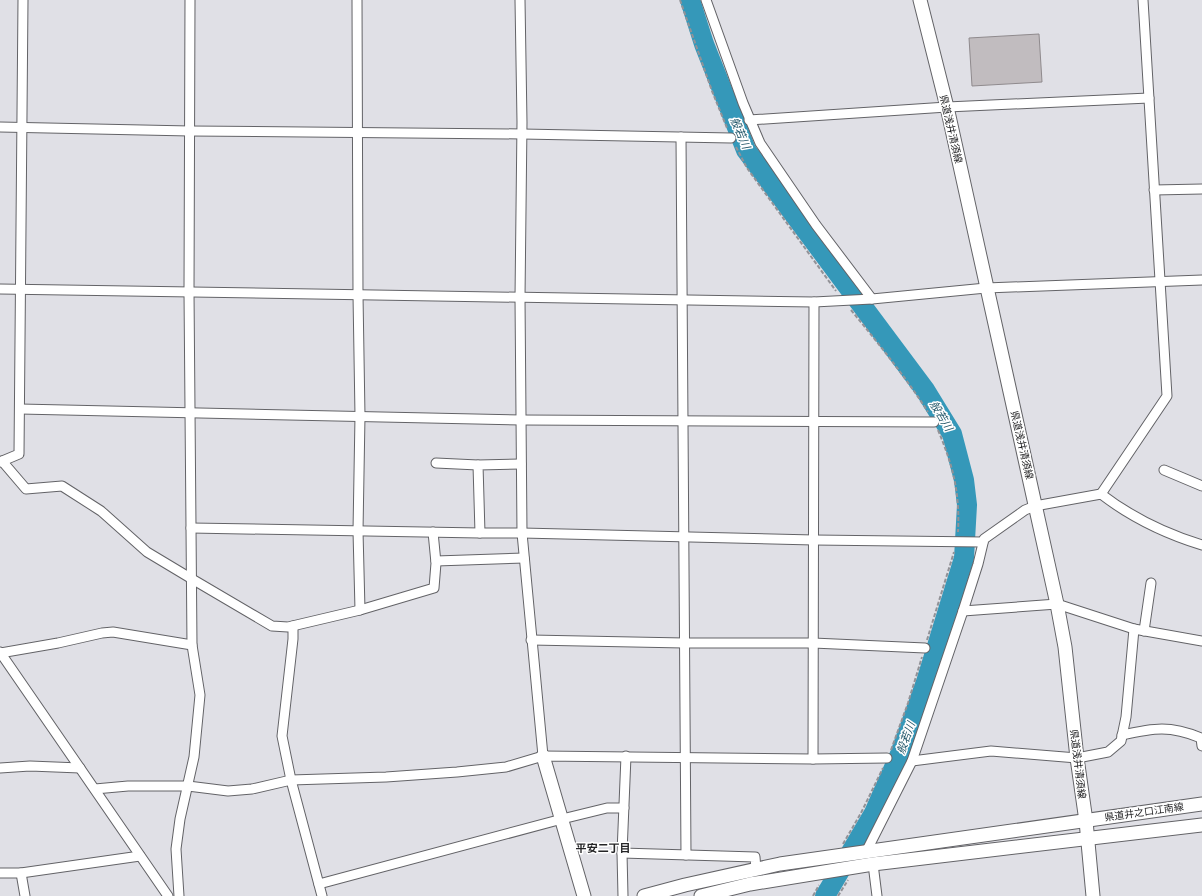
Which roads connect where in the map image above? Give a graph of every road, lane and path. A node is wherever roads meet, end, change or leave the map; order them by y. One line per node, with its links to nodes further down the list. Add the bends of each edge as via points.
1 (23, 0): 12 (street)
2 (190, 0): 13 (street)
3 (358, 0): 14 (street)
4 (520, 0): 15 (street)
5 (706, 0): 10 (street)
6 (920, 0): 9 (main road, 県道浅井清須線)
7 (1143, 0): 8 (street)
8 (1149, 98): 9 (street); 19 (street)
9 (947, 107): 10 (street); 22 (main road, 県道浅井清須線)
10 (749, 120): 28 (street, via 764,151 816,226)
11 (0, 127): 12 (street)
12 (22, 128): 13 (street); 24 (street)
13 (190, 131): 14 (street); 25 (street)
14 (358, 134): 15 (street); 26 (street)
15 (522, 134): 16 (street); 27 (street)
16 (681, 137): 17 (street); 29 (street)
17 (731, 138)
18 (1202, 189): 19 (street)
19 (1154, 190): 21 (street)
20 (1202, 280): 21 (street)
21 (1160, 282): 22 (street); 44 (street, via 1168,396)
22 (986, 288): 28 (street); 45 (main road, 県道浅井清須線)
23 (0, 289): 24 (street)
24 (21, 290): 25 (street); 31 (street)
25 (190, 292): 26 (street); 32 (street)
26 (358, 295): 27 (street); 33 (street)
27 (520, 298): 29 (street); 34 (street)
28 (872, 299): 30 (street)
29 (682, 300): 30 (street); 35 (street)
30 (814, 302): 37 (street)
31 (20, 410): 32 (street); 38 (street, via 19,454)
32 (190, 413): 33 (street); 46 (street)
33 (360, 416): 34 (street); 47 (street)
34 (522, 420): 35 (street); 40 (street)
35 (683, 421): 37 (street); 51 (street)
36 (934, 422): 37 (street)
37 (814, 423): 52 (street)
38 (1, 462): 57 (street, via 26,489 62,486 102,511 148,552)
39 (436, 463): 41 (street)
40 (521, 464): 41 (street); 49 (street)
41 (478, 465): 50 (street)
42 (1164, 470): 43 (street)
43 (1202, 486)
44 (1101, 494): 45 (street); 54 (street, via 1155,527)
45 (1035, 506): 53 (street, via 1025,510); 59 (main road, 県道浅井清須線)
46 (191, 528): 47 (street); 57 (street)
47 (358, 531): 48 (street); 60 (street)
48 (433, 532): 50 (street); 56 (street)
49 (522, 532): 50 (street); 51 (street); 55 (street)
50 (480, 533)
51 (683, 537): 52 (street); 67 (street)
52 (814, 540): 53 (street); 68 (street)
53 (983, 542): 61 (street)
54 (1202, 545)
55 (524, 558): 56 (street); 65 (street)
56 (436, 561): 60 (street, via 434,588)
57 (192, 579): 62 (street, via 272,626); 69 (street)
58 (1150, 583): 64 (street)
59 (1057, 604): 61 (street); 63 (street); 78 (main road, 県道浅井清須線, via 1065,647)
60 (360, 610): 62 (street)
61 (963, 610): 80 (street)
62 (293, 626): 83 (street, via 282,736)
63 (1134, 629): 64 (street); 72 (street)
64 (1144, 631): 66 (street)
65 (531, 640): 67 (street); 74 (street)
66 (1202, 641)
67 (684, 643): 68 (street); 76 (street)
68 (813, 643): 70 (street); 79 (street)
69 (192, 645): 71 (street, via 113,632); 84 (street, via 200,695 194,757)
70 (925, 648)
71 (0, 653): 82 (street)
72 (1122, 735): 73 (street, via 1166,728 1201,738); 78 (street, via 1122,741 1108,752)
73 (1202, 746)
74 (544, 756): 75 (street); 83 (street, via 506,767 457,772); 88 (main road)
75 (626, 756): 76 (street); 87 (street)
76 (685, 757): 79 (street); 94 (street)
77 (888, 758): 79 (street)
78 (1076, 758): 80 (street, via 991,751); 89 (main road, 県道浅井清須線)
79 (813, 759)
80 (912, 761): 92 (street)
81 (0, 768): 82 (street)
82 (80, 768): 85 (street)
83 (291, 780): 84 (street, via 252,789 228,791); 100 (street)
84 (188, 786): 85 (street); 103 (street, via 176,849)
85 (95, 789): 95 (street)
86 (1202, 804): 89 (main road, 県道井之口江南線)
87 (624, 808): 88 (street, via 607,808); 93 (street)
88 (562, 819): 100 (street); 105 (main road)
89 (1086, 821): 91 (main road, 県道浅井清須線); 92 (main road, 県道井之口江南線)
90 (1202, 825): 91 (main road, 県道井之口江南線)
91 (1088, 839): 96 (main road, 県道井之口江南線); 110 (main road, 県道浅井清須線)
92 (863, 852): 97 (main road, 県道井之口江南線)
93 (622, 853): 94 (street); 106 (street)
94 (686, 855): 97 (street, via 755,857)
95 (140, 856): 99 (street); 102 (street)
96 (873, 864): 108 (main road, 県道井之口江南線, via 750,884); 109 (street)
97 (756, 869): 107 (main road, 県道井之口江南線)
98 (0, 873): 99 (street)
99 (20, 873): 101 (street)
100 (319, 884): 104 (street)
101 (25, 896)
102 (168, 896)
103 (179, 896)
104 (322, 896)
105 (584, 896)
106 (623, 896)
107 (644, 896)
108 (701, 896)
109 (878, 896)
110 (1093, 896)

